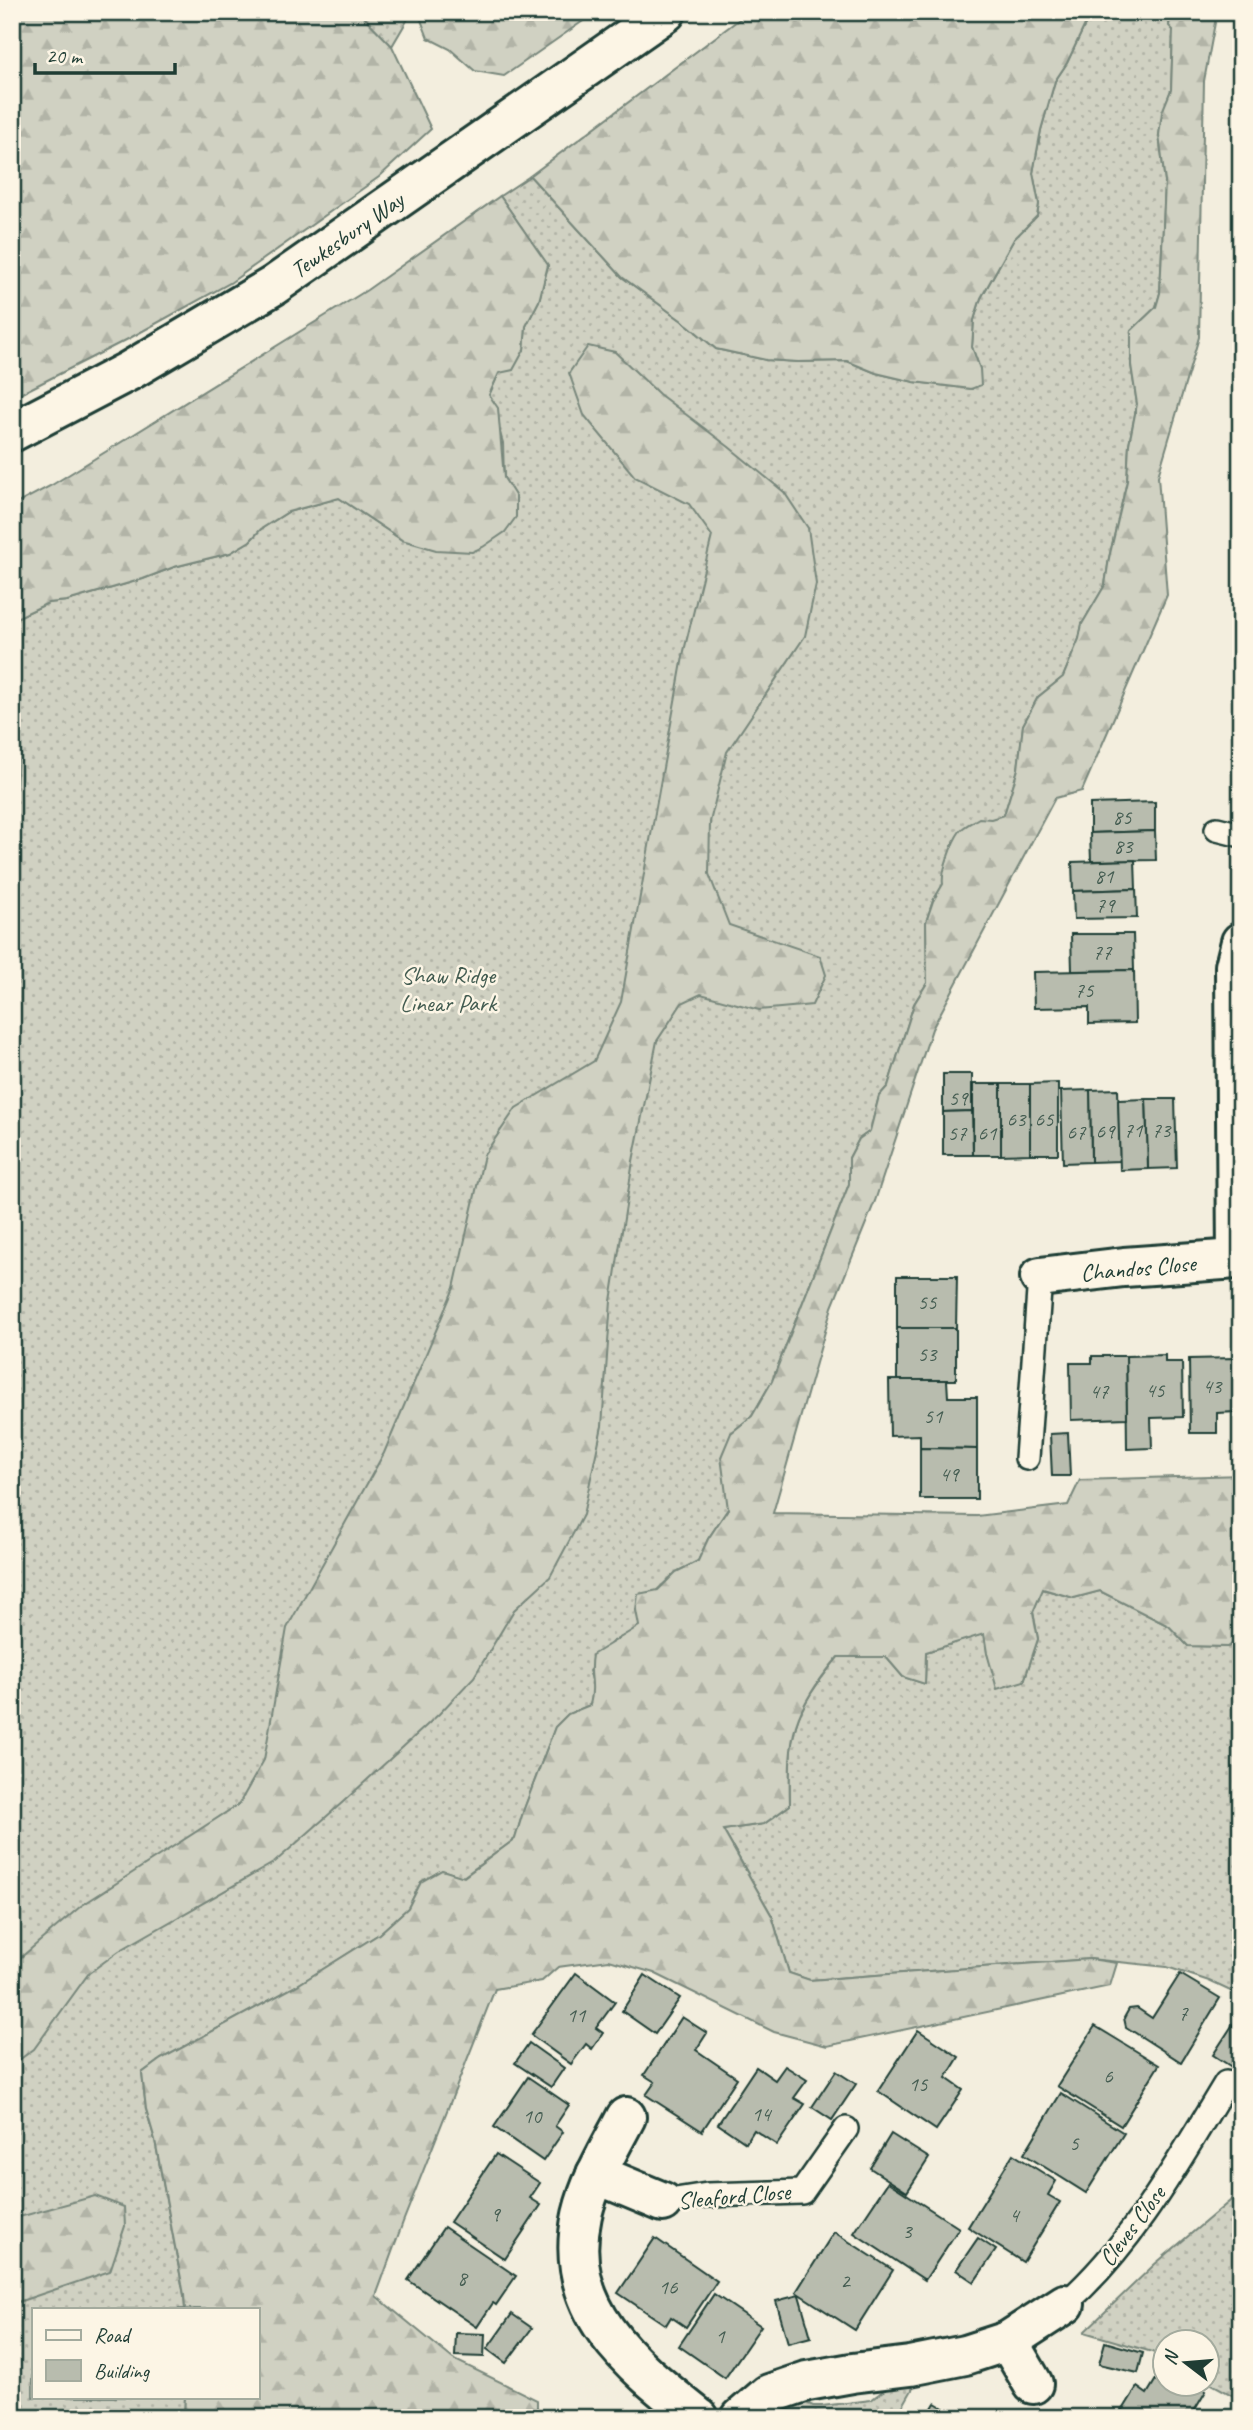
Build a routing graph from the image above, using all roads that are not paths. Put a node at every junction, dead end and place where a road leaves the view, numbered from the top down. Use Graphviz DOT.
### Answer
graph roads {
  1 [pos="666,12"];
  2 [pos="12,432"];
  3 [pos="1217,829"];
  4 [pos="1241,835"];
  5 [pos="1241,942"];
  6 [pos="1239,1259"];
  7 [pos="1040,1277"];
  8 [pos="1027,1458"];
  9 [pos="1226,2083"];
  10 [pos="626,2117"];
  11 [pos="846,2129"];
  12 [pos="596,2174"];
  13 [pos="663,2202"];
  14 [pos="1065,2304"];
  15 [pos="1008,2341"];
  16 [pos="1033,2384"];
  17 [pos="699,2418"];
  18 [pos="741,2418"];
  1 -- 2 [label="street, Tewkesbury Way"];
  3 -- 4 [label="lane"];
  5 -- 6 [label="street, Chandos Close"];
  6 -- 7 [label="street, Chandos Close"];
  7 -- 8 [label="lane"];
  9 -- 14 [label="lane, Cleves Close"];
  10 -- 12 [label="street"];
  11 -- 13 [label="lane, Sleaford Close"];
  12 -- 13 [label="street, Sleaford Close"];
  12 -- 17 [label="street"];
  14 -- 15 [label="street, Cleves Close"];
  15 -- 16 [label="street"];
  15 -- 18 [label="street, Cleves Close"];
}
